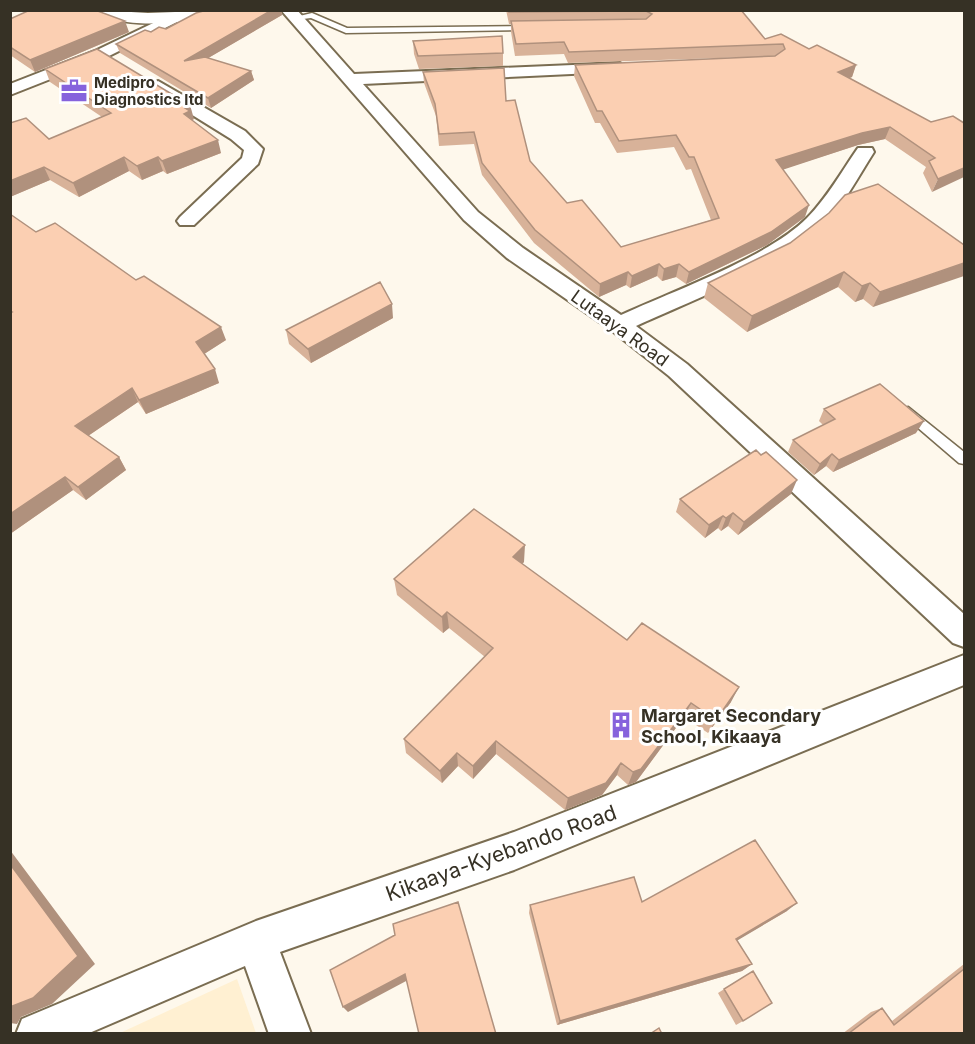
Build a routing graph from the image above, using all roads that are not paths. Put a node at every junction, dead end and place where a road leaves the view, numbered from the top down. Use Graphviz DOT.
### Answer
graph roads {
  1 [pos="105,10"];
  2 [pos="221,10"];
  3 [pos="291,14"];
  4 [pos="172,19"];
  5 [pos="537,28"];
  6 [pos="103,53"];
  7 [pos="122,64"];
  8 [pos="631,66"];
  9 [pos="142,76"];
  10 [pos="350,79"];
  11 [pos="10,90"];
  12 [pos="865,152"];
  13 [pos="187,221"];
  14 [pos="619,325"];
  15 [pos="908,412"];
  16 [pos="964,459"];
  17 [pos="964,633"];
  18 [pos="964,670"];
  19 [pos="256,941"];
  20 [pos="37,1034"];
  21 [pos="290,1034"];
  1 -- 4 [label="street"];
  2 -- 4 [label="street"];
  3 -- 5 [label="lane"];
  3 -- 10 [label="street, Lutaaya Road"];
  4 -- 6 [label="street"];
  6 -- 7 [label="street"];
  6 -- 11 [label="street"];
  8 -- 10 [label="street"];
  9 -- 13 [label="street"];
  10 -- 14 [label="street, Lutaaya Road"];
  12 -- 14 [label="street"];
  14 -- 17 [label="street, Lutaaya Road"];
  15 -- 16 [label="lane"];
  18 -- 19 [label="street, Kikaaya-Kyebando Road"];
  19 -- 20 [label="street, Kikaaya-Kyebando Road"];
  19 -- 21 [label="street"];
}
